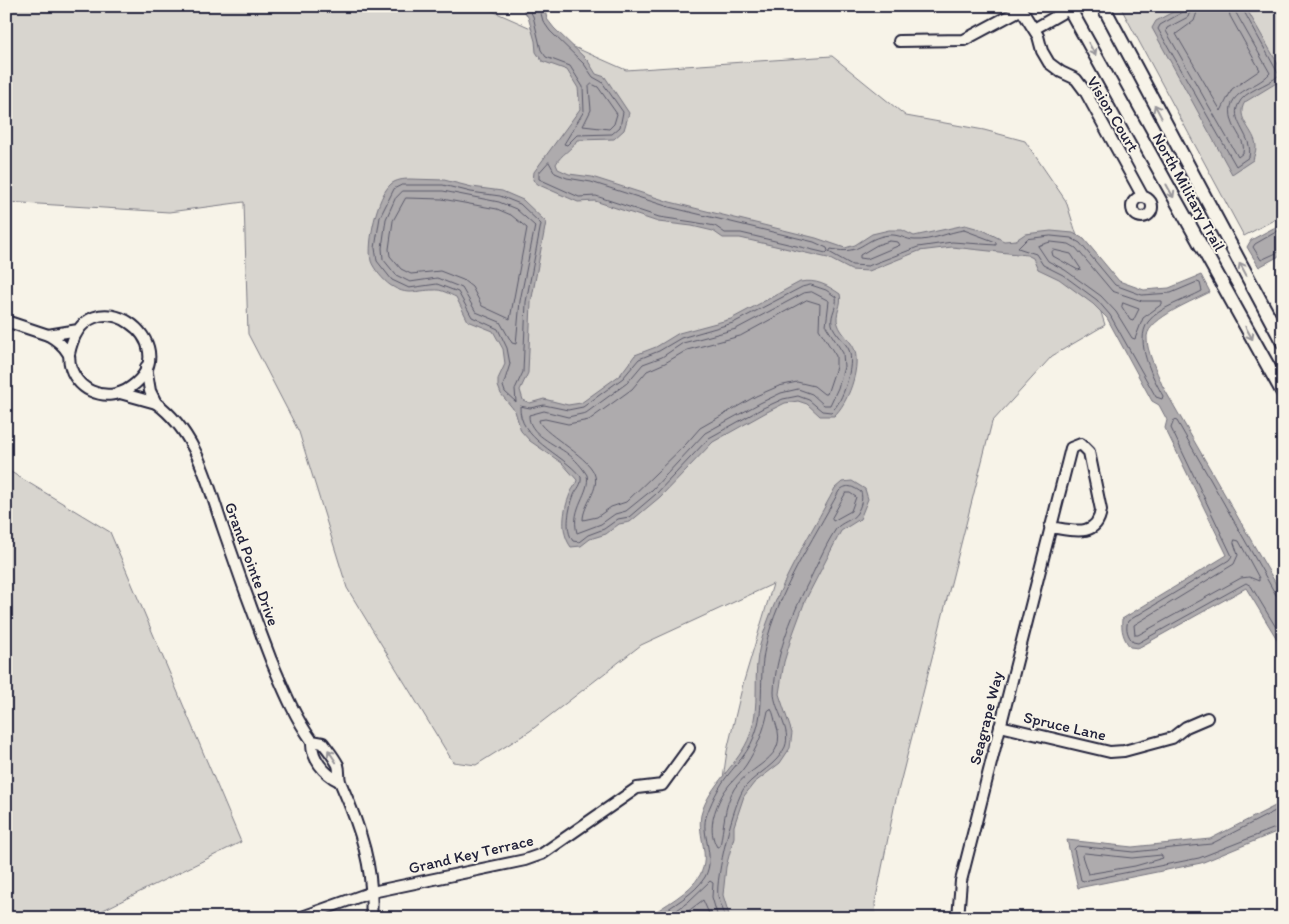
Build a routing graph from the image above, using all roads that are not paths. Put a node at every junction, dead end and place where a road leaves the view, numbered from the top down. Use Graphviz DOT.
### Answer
graph roads {
  1 [pos="1103,6"];
  2 [pos="1071,7"];
  3 [pos="1019,8"];
  4 [pos="1034,29"];
  5 [pos="900,41"];
  6 [pos="1143,197"];
  7 [pos="6,321"];
  8 [pos="78,330"];
  9 [pos="48,335"];
  10 [pos="1283,343"];
  11 [pos="69,354"];
  12 [pos="146,367"];
  13 [pos="120,393"];
  14 [pos="1283,393"];
  15 [pos="156,403"];
  16 [pos="1050,527"];
  17 [pos="1207,718"];
  18 [pos="1000,726"];
  19 [pos="689,748"];
  20 [pos="372,892"];
  21 [pos="299,918"];
  22 [pos="371,918"];
  23 [pos="958,918"];
  10 -- 1 [label="main road, North Military Trail, one-way"];
  2 -- 4 [label="street"];
  2 -- 14 [label="main road, North Military Trail, one-way"];
  3 -- 4 [label="street, Vision Court"];
  3 -- 5 [label="street"];
  4 -- 6 [label="street, Vision Court"];
  7 -- 9 [label="street"];
  8 -- 9 [label="street"];
  8 -- 11 [label="street"];
  8 -- 12 [label="street"];
  9 -- 11 [label="street"];
  11 -- 13 [label="street, Grand Pointe Drive"];
  12 -- 13 [label="street"];
  12 -- 15 [label="street"];
  13 -- 15 [label="street, Grand Pointe Drive"];
  15 -- 20 [label="street, Grand Pointe Drive"];
  16 -- 16 [label="street, Seagrape Way"];
  16 -- 18 [label="street, Seagrape Way"];
  17 -- 18 [label="street, Spruce Lane"];
  18 -- 23 [label="street, Seagrape Way"];
  19 -- 20 [label="street, Grand Key Terrace"];
  20 -- 21 [label="street, Grand Key Terrace"];
  20 -- 22 [label="street, Grand Pointe Drive"];
}
